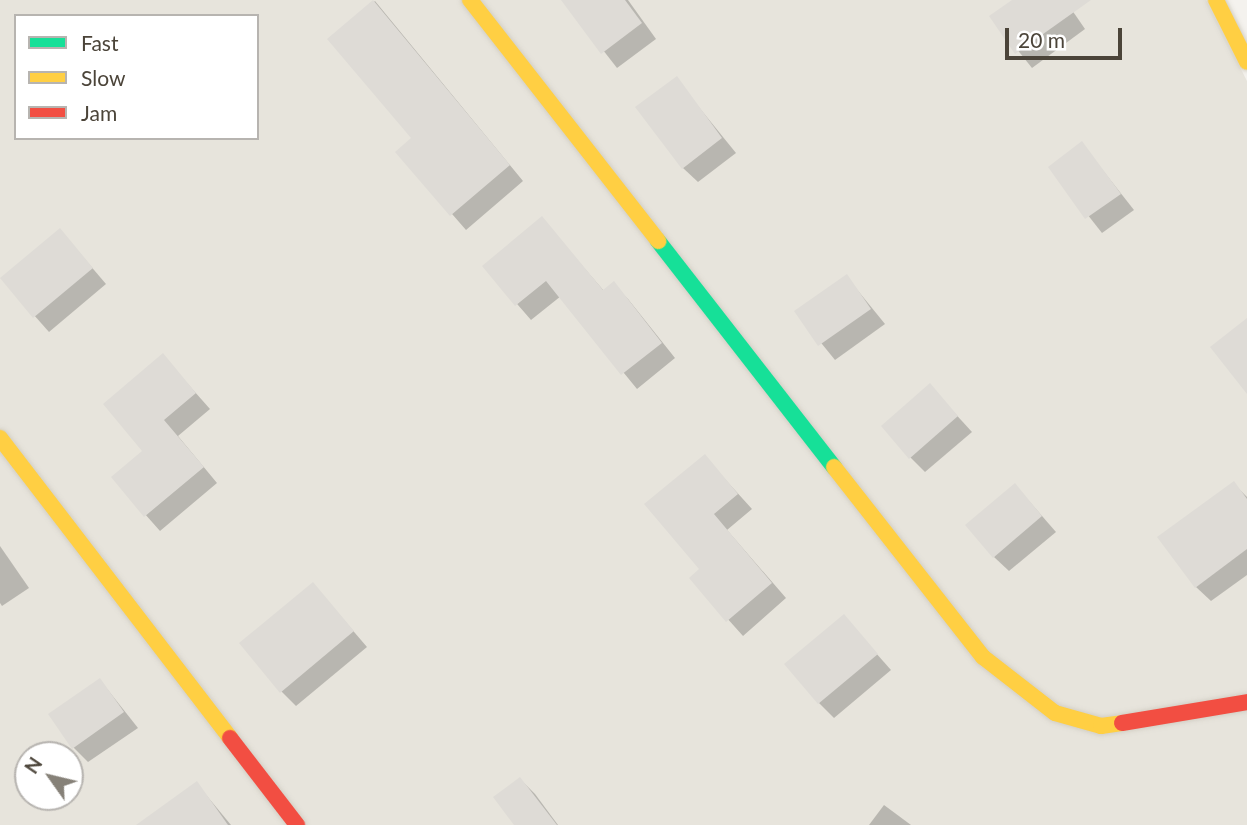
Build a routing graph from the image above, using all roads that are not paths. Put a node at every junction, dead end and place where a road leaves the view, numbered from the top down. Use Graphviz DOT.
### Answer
graph roads {
  1 [pos="470,0"];
  2 [pos="1216,0"];
  3 [pos="1247,62"];
  4 [pos="0,438"];
  5 [pos="1247,702"];
  6 [pos="297,825"];
  1 -- 5 [label="street"];
  2 -- 3 [label="street"];
  4 -- 6 [label="street"];
}
